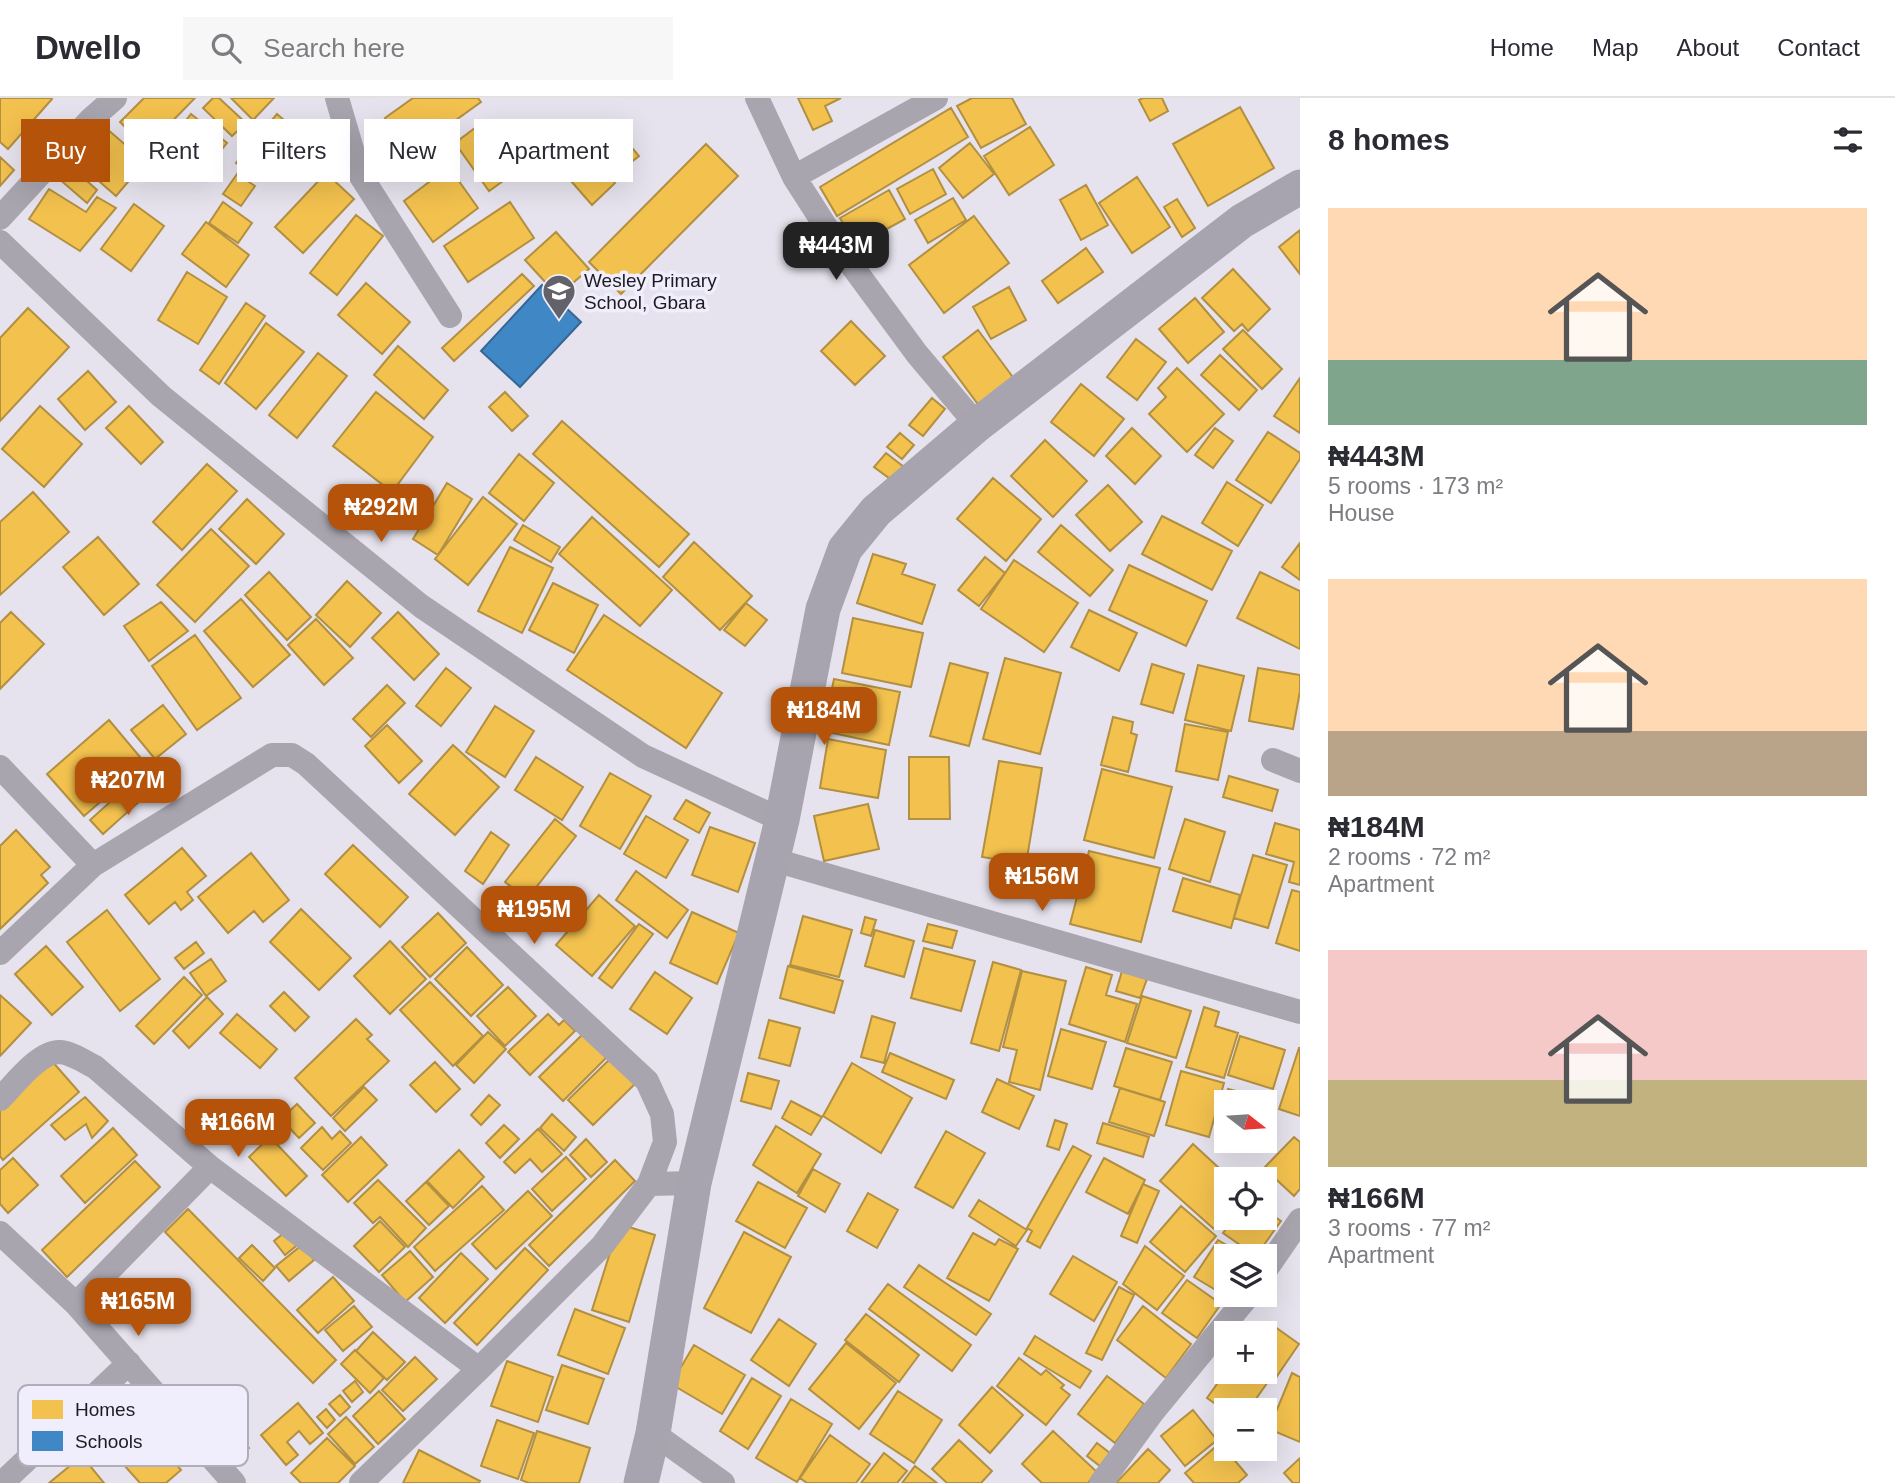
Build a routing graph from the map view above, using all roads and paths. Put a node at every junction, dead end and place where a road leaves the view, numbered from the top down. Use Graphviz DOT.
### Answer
graph roads {
  1 [pos="115,98"];
  2 [pos="337,98"];
  3 [pos="757,98"];
  4 [pos="936,98"];
  5 [pos="794,177"];
  6 [pos="1300,187"];
  7 [pos="0,218"];
  8 [pos="0,242"];
  9 [pos="450,316"];
  10 [pos="977,425"];
  11 [pos="1273,761"];
  12 [pos="0,767"];
  13 [pos="1300,771"];
  14 [pos="782,820"];
  15 [pos="771,859"];
  16 [pos="93,865"];
  17 [pos="0,953"];
  18 [pos="1300,1012"];
  19 [pos="0,1098"];
  20 [pos="211,1167"];
  21 [pos="694,1182"];
  22 [pos="649,1184"];
  23 [pos="1300,1220"];
  24 [pos="0,1233"];
  25 [pos="1277,1254"];
  26 [pos="76,1304"];
  27 [pos="1240,1307"];
  28 [pos="130,1363"];
  29 [pos="479,1369"];
  30 [pos="107,1385"];
  31 [pos="149,1385"];
  32 [pos="653,1433"];
  33 [pos="22,1466"];
  34 [pos="219,1466"];
  35 [pos="5,1482"];
  36 [pos="234,1483"];
  37 [pos="361,1483"];
  38 [pos="640,1483"];
  39 [pos="723,1483"];
  40 [pos="1101,1483"];
  1 -- 7 [label="street"];
  2 -- 9 [label="street"];
  3 -- 5 [label="street"];
  4 -- 5 [label="street"];
  5 -- 10 [label="street"];
  6 -- 10 [label="street"];
  8 -- 14 [label="street"];
  10 -- 14 [label="street"];
  11 -- 13 [label="street"];
  12 -- 16 [label="street"];
  14 -- 15 [label="street"];
  15 -- 18 [label="street"];
  15 -- 21 [label="street"];
  16 -- 17 [label="street"];
  16 -- 22 [label="street"];
  19 -- 20 [label="street"];
  20 -- 26 [label="street"];
  20 -- 29 [label="street"];
  21 -- 22 [label="street"];
  21 -- 32 [label="street"];
  22 -- 29 [label="street"];
  23 -- 25 [label="street"];
  24 -- 26 [label="street"];
  26 -- 28 [label="street"];
  27 -- 40 [label="street"];
  28 -- 30 [label="street"];
  28 -- 31 [label="street"];
  29 -- 37 [label="street"];
  32 -- 38 [label="street"];
  32 -- 39 [label="street"];
  33 -- 35 [label="street"];
  34 -- 36 [label="street"];
}
